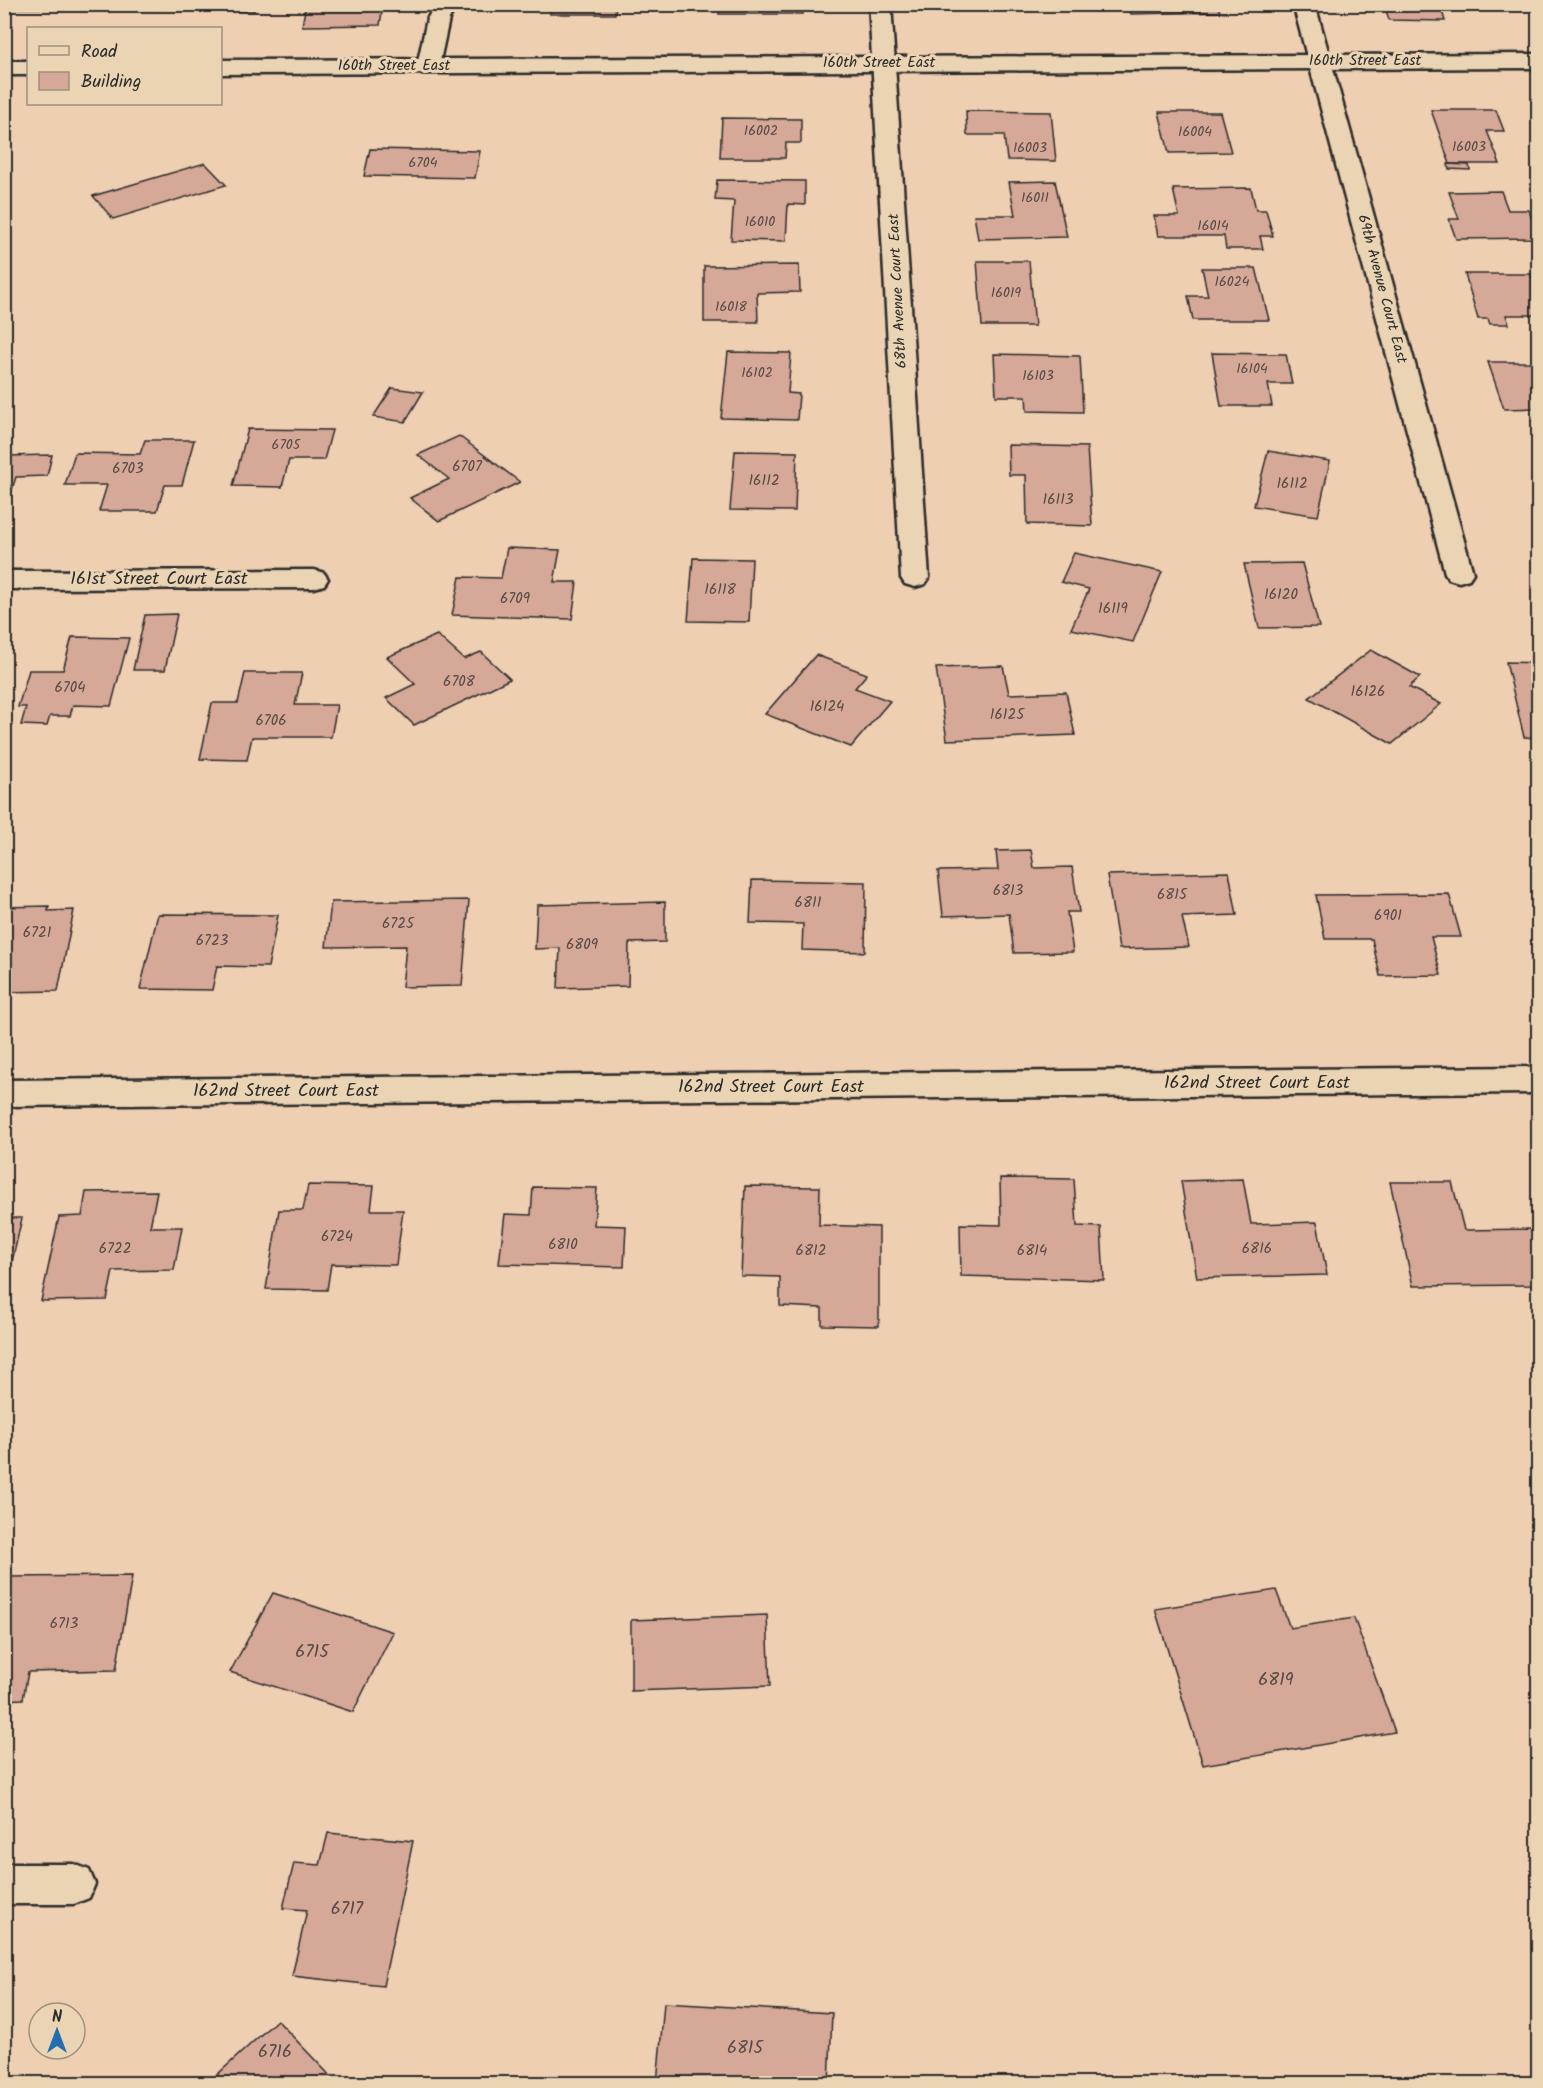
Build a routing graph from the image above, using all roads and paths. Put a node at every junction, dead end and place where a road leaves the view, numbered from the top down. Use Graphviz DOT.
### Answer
graph roads {
  1 [pos="447,4"];
  2 [pos="880,4"];
  3 [pos="1304,4"];
  4 [pos="1539,61"];
  5 [pos="1320,62"];
  6 [pos="885,63"];
  7 [pos="428,66"];
  8 [pos="222,67"];
  9 [pos="4,68"];
  10 [pos="27,68"];
  11 [pos="1459,573"];
  12 [pos="915,578"];
  13 [pos="314,579"];
  14 [pos="4,580"];
  15 [pos="1539,1080"];
  16 [pos="4,1093"];
  17 [pos="4,1884"];
  18 [pos="74,1884"];
  1 -- 7 [label="street"];
  2 -- 6 [label="street, 68th Avenue Court East"];
  3 -- 5 [label="street, 69th Avenue Court East"];
  4 -- 5 [label="street, 160th Street East"];
  5 -- 6 [label="street, 160th Street East"];
  5 -- 11 [label="street, 69th Avenue Court East"];
  6 -- 7 [label="street, 160th Street East"];
  6 -- 12 [label="street, 68th Avenue Court East"];
  7 -- 8 [label="street, 160th Street East"];
  9 -- 10 [label="street"];
  13 -- 14 [label="street, 161st Street Court East"];
  15 -- 16 [label="street, 162nd Street Court East"];
  17 -- 18 [label="street"];
}
